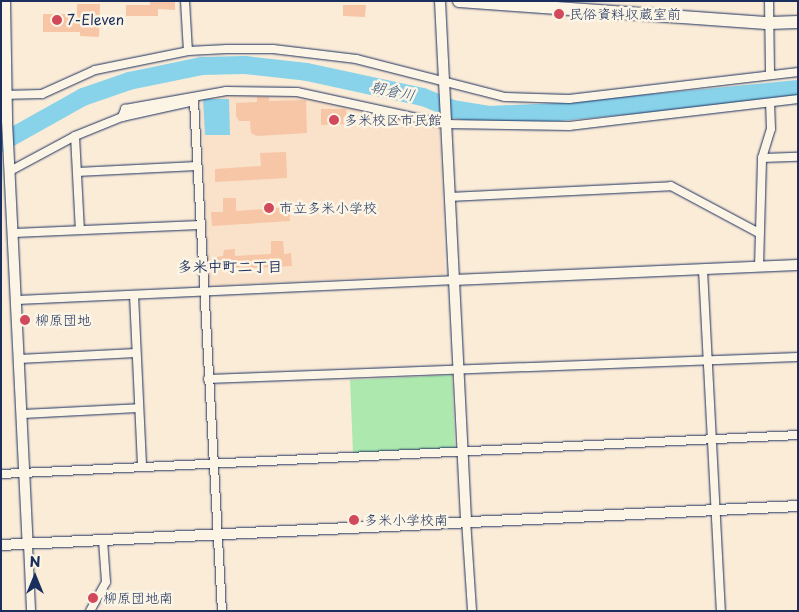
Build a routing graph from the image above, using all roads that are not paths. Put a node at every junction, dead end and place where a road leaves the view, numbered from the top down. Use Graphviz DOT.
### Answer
graph roads {
  1 [pos="5,1"];
  2 [pos="185,1"];
  3 [pos="440,1"];
  4 [pos="459,1"];
  5 [pos="769,1"];
  6 [pos="492,3"];
  7 [pos="798,22"];
  8 [pos="769,23"];
  9 [pos="3,45"];
  10 [pos="188,51"];
  11 [pos="798,72"];
  12 [pos="770,73"];
  13 [pos="443,84"];
  14 [pos="4,95"];
  15 [pos="798,99"];
  16 [pos="770,104"];
  17 [pos="122,117"];
  18 [pos="445,123"];
  19 [pos="75,136"];
  20 [pos="798,156"];
  21 [pos="762,158"];
  22 [pos="10,166"];
  23 [pos="198,166"];
  24 [pos="77,172"];
  25 [pos="449,197"];
  26 [pos="200,225"];
  27 [pos="80,230"];
  28 [pos="759,233"];
  29 [pos="14,234"];
  30 [pos="798,265"];
  31 [pos="759,267"];
  32 [pos="703,270"];
  33 [pos="453,280"];
  34 [pos="204,292"];
  35 [pos="134,295"];
  36 [pos="16,300"];
  37 [pos="136,353"];
  38 [pos="798,356"];
  39 [pos="19,359"];
  40 [pos="707,359"];
  41 [pos="458,368"];
  42 [pos="208,379"];
  43 [pos="139,408"];
  44 [pos="22,414"];
  45 [pos="798,436"];
  46 [pos="712,440"];
  47 [pos="462,453"];
  48 [pos="213,464"];
  49 [pos="142,467"];
  50 [pos="25,473"];
  51 [pos="1,474"];
  52 [pos="798,506"];
  53 [pos="715,510"];
  54 [pos="466,520"];
  55 [pos="217,534"];
  56 [pos="103,540"];
  57 [pos="28,544"];
  58 [pos="1,545"];
  59 [pos="31,611"];
  60 [pos="90,611"];
  61 [pos="222,611"];
  62 [pos="472,611"];
  63 [pos="721,611"];
  1 -- 9 [label="street"];
  2 -- 10 [label="street"];
  3 -- 13 [label="street"];
  4 -- 6 [label="main road"];
  5 -- 8 [label="street"];
  6 -- 8 [label="main road"];
  7 -- 8 [label="main road"];
  8 -- 12 [label="street"];
  9 -- 14 [label="street"];
  10 -- 13 [label="street"];
  10 -- 14 [label="street"];
  11 -- 12 [label="street"];
  12 -- 13 [label="street"];
  13 -- 18 [label="street"];
  14 -- 22 [label="street"];
  15 -- 16 [label="street"];
  16 -- 18 [label="street"];
  16 -- 21 [label="street"];
  17 -- 18 [label="street"];
  17 -- 19 [label="street"];
  17 -- 23 [label="street"];
  18 -- 25 [label="street"];
  19 -- 22 [label="street"];
  19 -- 24 [label="street"];
  20 -- 21 [label="street"];
  21 -- 28 [label="street"];
  22 -- 29 [label="street"];
  23 -- 24 [label="street"];
  23 -- 26 [label="street"];
  24 -- 27 [label="street"];
  25 -- 28 [label="street"];
  25 -- 33 [label="street"];
  26 -- 27 [label="street"];
  26 -- 34 [label="street"];
  27 -- 29 [label="street"];
  28 -- 31 [label="street"];
  29 -- 36 [label="street"];
  30 -- 31 [label="street"];
  31 -- 32 [label="street"];
  32 -- 33 [label="street"];
  32 -- 40 [label="street"];
  33 -- 34 [label="street"];
  33 -- 41 [label="street"];
  34 -- 35 [label="street"];
  34 -- 42 [label="street"];
  35 -- 36 [label="street"];
  35 -- 37 [label="street"];
  36 -- 39 [label="street"];
  37 -- 39 [label="street"];
  37 -- 43 [label="street"];
  38 -- 40 [label="street"];
  39 -- 44 [label="street"];
  40 -- 41 [label="street"];
  40 -- 46 [label="street"];
  41 -- 42 [label="street"];
  41 -- 47 [label="street"];
  42 -- 48 [label="street"];
  43 -- 44 [label="street"];
  43 -- 49 [label="street"];
  44 -- 50 [label="street"];
  45 -- 46 [label="street"];
  46 -- 47 [label="street"];
  46 -- 53 [label="street"];
  47 -- 48 [label="street"];
  47 -- 54 [label="street"];
  48 -- 49 [label="street"];
  48 -- 55 [label="street"];
  49 -- 50 [label="street"];
  50 -- 51 [label="street"];
  50 -- 57 [label="street"];
  52 -- 53 [label="street"];
  53 -- 54 [label="street"];
  53 -- 63 [label="street"];
  54 -- 55 [label="street"];
  54 -- 62 [label="street"];
  55 -- 56 [label="street"];
  55 -- 61 [label="street"];
  56 -- 57 [label="street"];
  56 -- 60 [label="street"];
  57 -- 58 [label="street"];
  57 -- 59 [label="street"];
}
